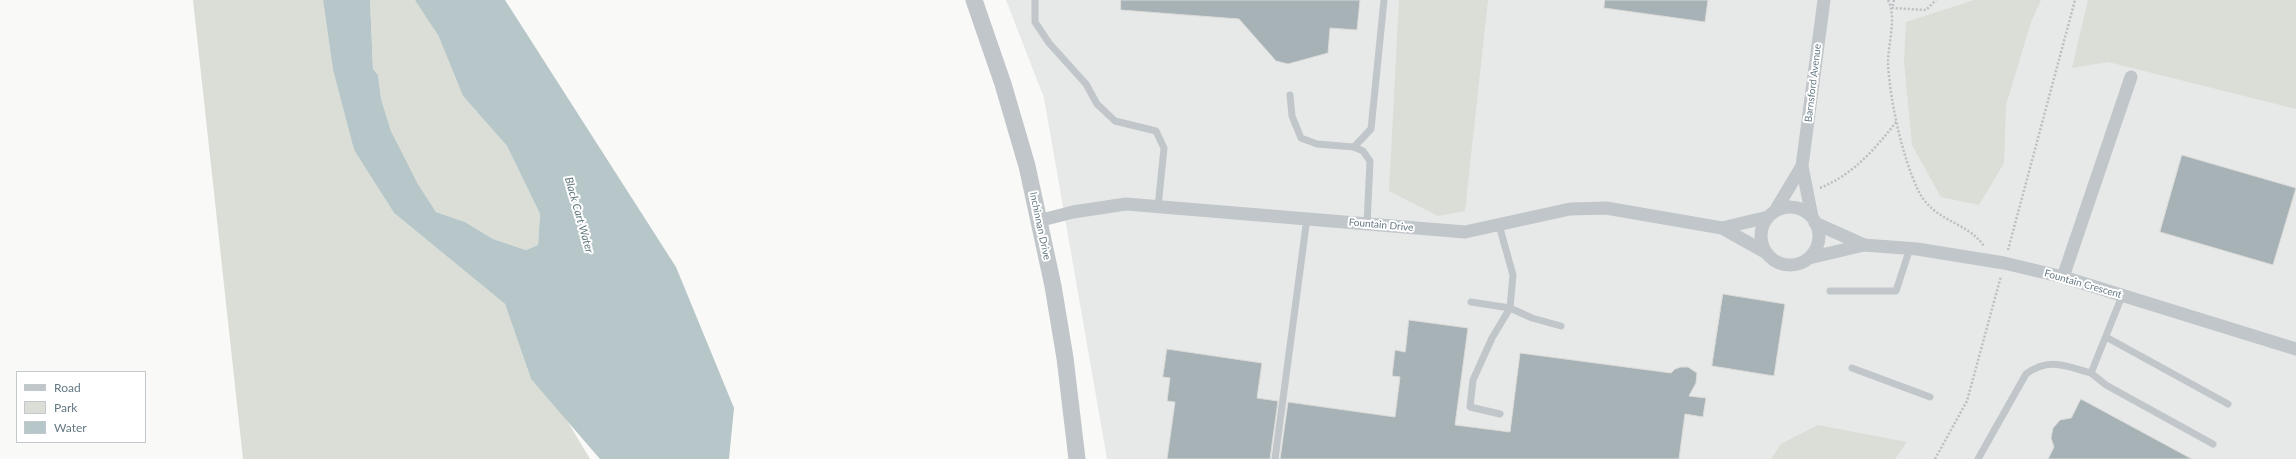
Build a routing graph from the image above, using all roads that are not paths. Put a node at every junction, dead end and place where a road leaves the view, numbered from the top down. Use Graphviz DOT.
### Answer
graph roads {
  1 [pos="974,0"];
  2 [pos="1035,0"];
  3 [pos="1384,0"];
  4 [pos="1824,0"];
  5 [pos="2131,77"];
  6 [pos="1290,95"];
  7 [pos="1354,148"];
  8 [pos="1802,166"];
  9 [pos="1158,207"];
  10 [pos="1772,214"];
  11 [pos="1307,218"];
  12 [pos="1814,220"];
  13 [pos="1038,221"];
  14 [pos="1367,224"];
  15 [pos="1499,225"];
  16 [pos="1722,228"];
  17 [pos="1864,245"];
  18 [pos="1910,248"];
  19 [pos="1765,252"];
  20 [pos="1809,258"];
  21 [pos="2063,277"];
  22 [pos="1830,291"];
  23 [pos="2122,296"];
  24 [pos="1471,302"];
  25 [pos="1510,308"];
  26 [pos="1561,326"];
  27 [pos="2106,337"];
  28 [pos="2296,349"];
  29 [pos="1852,368"];
  30 [pos="2091,372"];
  31 [pos="1930,398"];
  32 [pos="2228,404"];
  33 [pos="1500,414"];
  34 [pos="2213,444"];
  35 [pos="1077,459"];
  36 [pos="1275,459"];
  37 [pos="1978,459"];
  1 -- 13 [label="street, Inchinnan Drive"];
  2 -- 9 [label="lane"];
  3 -- 7 [label="lane"];
  4 -- 8 [label="street, Barnsford Avenue"];
  5 -- 21 [label="street"];
  6 -- 7 [label="lane"];
  7 -- 14 [label="lane"];
  8 -- 10 [label="street, Barnsford Avenue"];
  8 -- 12 [label="street, Barnsford Avenue"];
  9 -- 11 [label="street, Fountain Drive"];
  9 -- 13 [label="street, Fountain Drive"];
  10 -- 12 [label="street"];
  10 -- 16 [label="street, Fountain Drive"];
  10 -- 19 [label="street"];
  11 -- 14 [label="street, Fountain Drive"];
  11 -- 36 [label="lane"];
  12 -- 17 [label="street, Fountain Crescent"];
  12 -- 20 [label="street"];
  13 -- 35 [label="street, Inchinnan Drive"];
  14 -- 15 [label="street, Fountain Drive"];
  15 -- 16 [label="street, Fountain Drive"];
  15 -- 25 [label="lane"];
  16 -- 19 [label="street, Fountain Drive"];
  17 -- 18 [label="street, Fountain Crescent"];
  17 -- 20 [label="street, Fountain Crescent"];
  18 -- 21 [label="street, Fountain Crescent"];
  18 -- 22 [label="lane"];
  19 -- 20 [label="street"];
  21 -- 23 [label="street, Fountain Crescent"];
  23 -- 27 [label="lane"];
  23 -- 28 [label="street, Fountain Crescent"];
  24 -- 25 [label="lane"];
  25 -- 26 [label="lane"];
  25 -- 33 [label="lane"];
  27 -- 30 [label="lane"];
  27 -- 32 [label="lane"];
  29 -- 31 [label="lane"];
  30 -- 34 [label="lane"];
  30 -- 37 [label="lane"];
}
